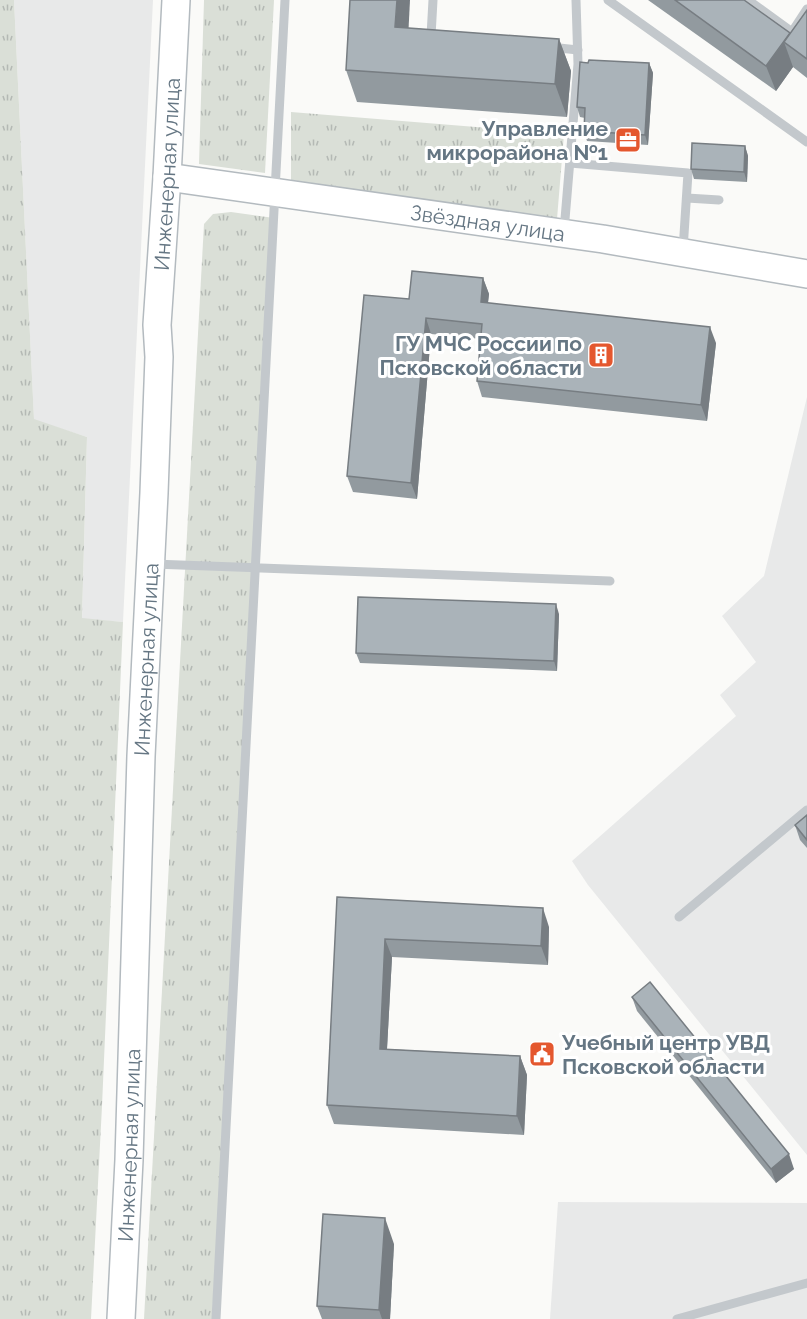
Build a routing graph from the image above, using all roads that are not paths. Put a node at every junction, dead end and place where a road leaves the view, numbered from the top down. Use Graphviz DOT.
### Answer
graph roads {
  1 [pos="176,0"];
  2 [pos="285,0"];
  3 [pos="433,0"];
  4 [pos="576,0"];
  5 [pos="608,0"];
  6 [pos="748,0"];
  7 [pos="807,9"];
  8 [pos="442,37"];
  9 [pos="544,47"];
  10 [pos="578,50"];
  11 [pos="807,142"];
  12 [pos="570,163"];
  13 [pos="167,177"];
  14 [pos="274,192"];
  15 [pos="687,198"];
  16 [pos="719,200"];
  17 [pos="564,234"];
  18 [pos="683,252"];
  19 [pos="807,274"];
  20 [pos="151,564"];
  21 [pos="255,569"];
  22 [pos="610,581"];
  23 [pos="807,810"];
  24 [pos="679,917"];
  25 [pos="807,1283"];
  26 [pos="122,1319"];
  27 [pos="216,1319"];
  28 [pos="677,1319"];
  1 -- 13 [label="main road, Инженерная улица"];
  2 -- 14 [label="lane"];
  3 -- 8 [label="lane"];
  4 -- 10 [label="lane"];
  5 -- 11 [label="lane"];
  6 -- 7 [label="lane"];
  9 -- 10 [label="lane"];
  10 -- 12 [label="lane"];
  12 -- 15 [label="lane"];
  12 -- 17 [label="lane"];
  13 -- 14 [label="main road, Звёздная улица"];
  13 -- 20 [label="main road, Инженерная улица"];
  14 -- 17 [label="main road, Звёздная улица"];
  14 -- 21 [label="lane"];
  15 -- 16 [label="lane"];
  15 -- 18 [label="lane"];
  17 -- 18 [label="main road, Звёздная улица"];
  18 -- 19 [label="main road, Звёздная улица"];
  20 -- 21 [label="lane"];
  20 -- 26 [label="main road, Инженерная улица"];
  21 -- 22 [label="lane"];
  21 -- 27 [label="lane"];
  23 -- 24 [label="lane"];
  25 -- 28 [label="lane"];
}
